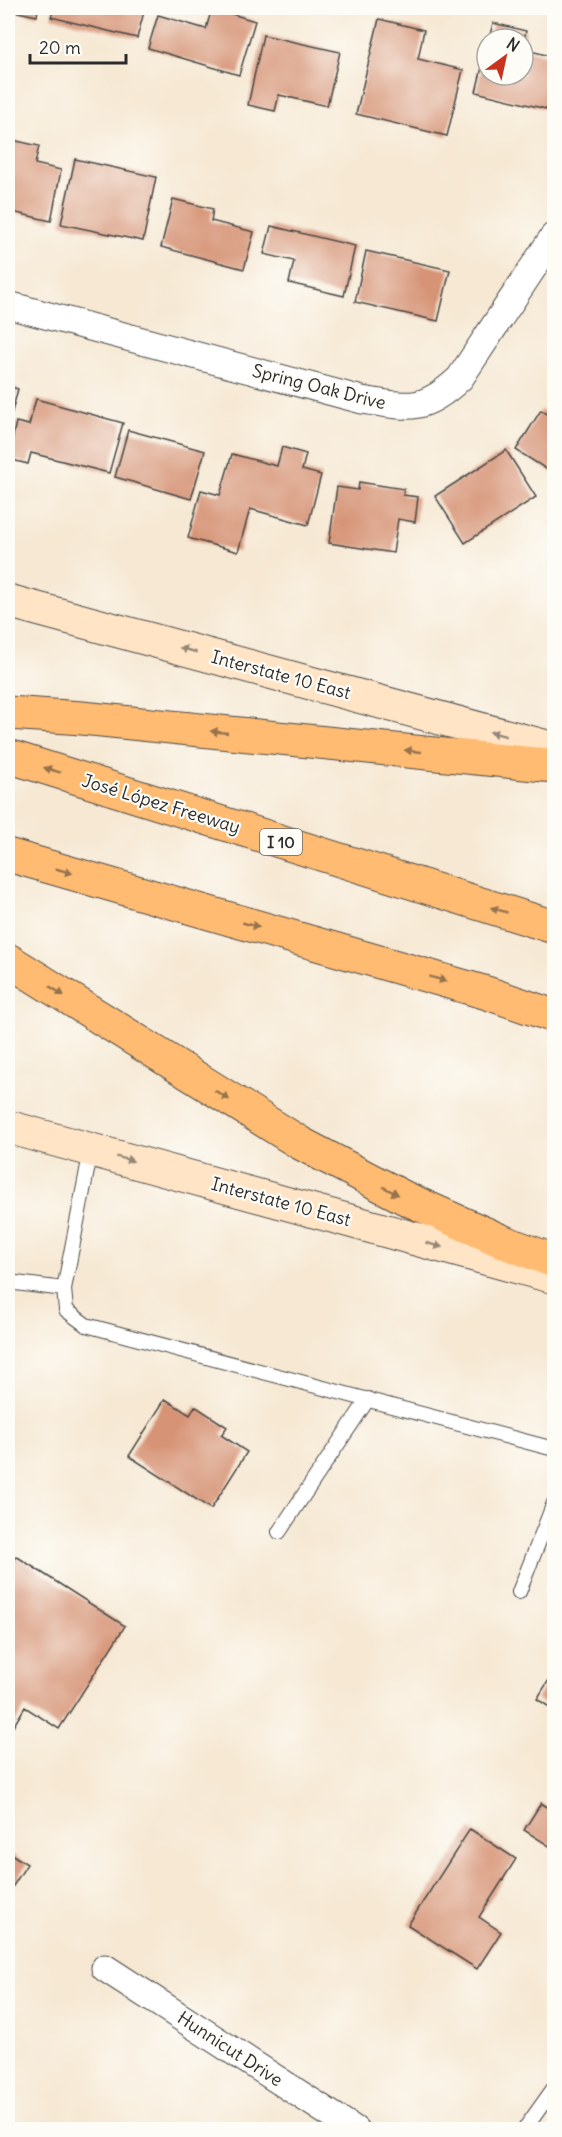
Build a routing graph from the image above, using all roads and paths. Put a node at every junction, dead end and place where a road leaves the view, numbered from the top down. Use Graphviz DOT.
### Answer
graph roads {
  1 [pos="555,236"];
  2 [pos="8,305"];
  3 [pos="8,601"];
  4 [pos="8,713"];
  5 [pos="555,749"];
  6 [pos="8,756"];
  7 [pos="555,766"];
  8 [pos="8,855"];
  9 [pos="555,927"];
  10 [pos="8,960"];
  11 [pos="555,1016"];
  12 [pos="8,1127"];
  13 [pos="91,1150"];
  14 [pos="555,1261"];
  15 [pos="555,1278"];
  16 [pos="8,1282"];
  17 [pos="64,1289"];
  18 [pos="368,1400"];
  19 [pos="555,1449"];
  20 [pos="555,1503"];
  21 [pos="279,1532"];
  22 [pos="519,1592"];
  23 [pos="105,1968"];
  24 [pos="555,2088"];
  25 [pos="355,2130"];
  26 [pos="524,2130"];
  1 -- 2 [label="street, Spring Oak Drive"];
  5 -- 3 [label="main road, Interstate 10 East, one-way"];
  7 -- 4 [label="highway, one-way"];
  9 -- 6 [label="highway, José López Freeway / I 10, one-way"];
  8 -- 11 [label="highway, one-way"];
  10 -- 14 [label="highway, one-way"];
  12 -- 13 [label="main road, Interstate 10 East"];
  13 -- 15 [label="main road, Interstate 10 East, one-way"];
  13 -- 17 [label="lane"];
  16 -- 17 [label="lane"];
  17 -- 18 [label="lane"];
  18 -- 19 [label="lane"];
  18 -- 21 [label="lane"];
  20 -- 22 [label="lane"];
  23 -- 25 [label="street, Hunnicut Drive"];
  24 -- 26 [label="lane"];
}
